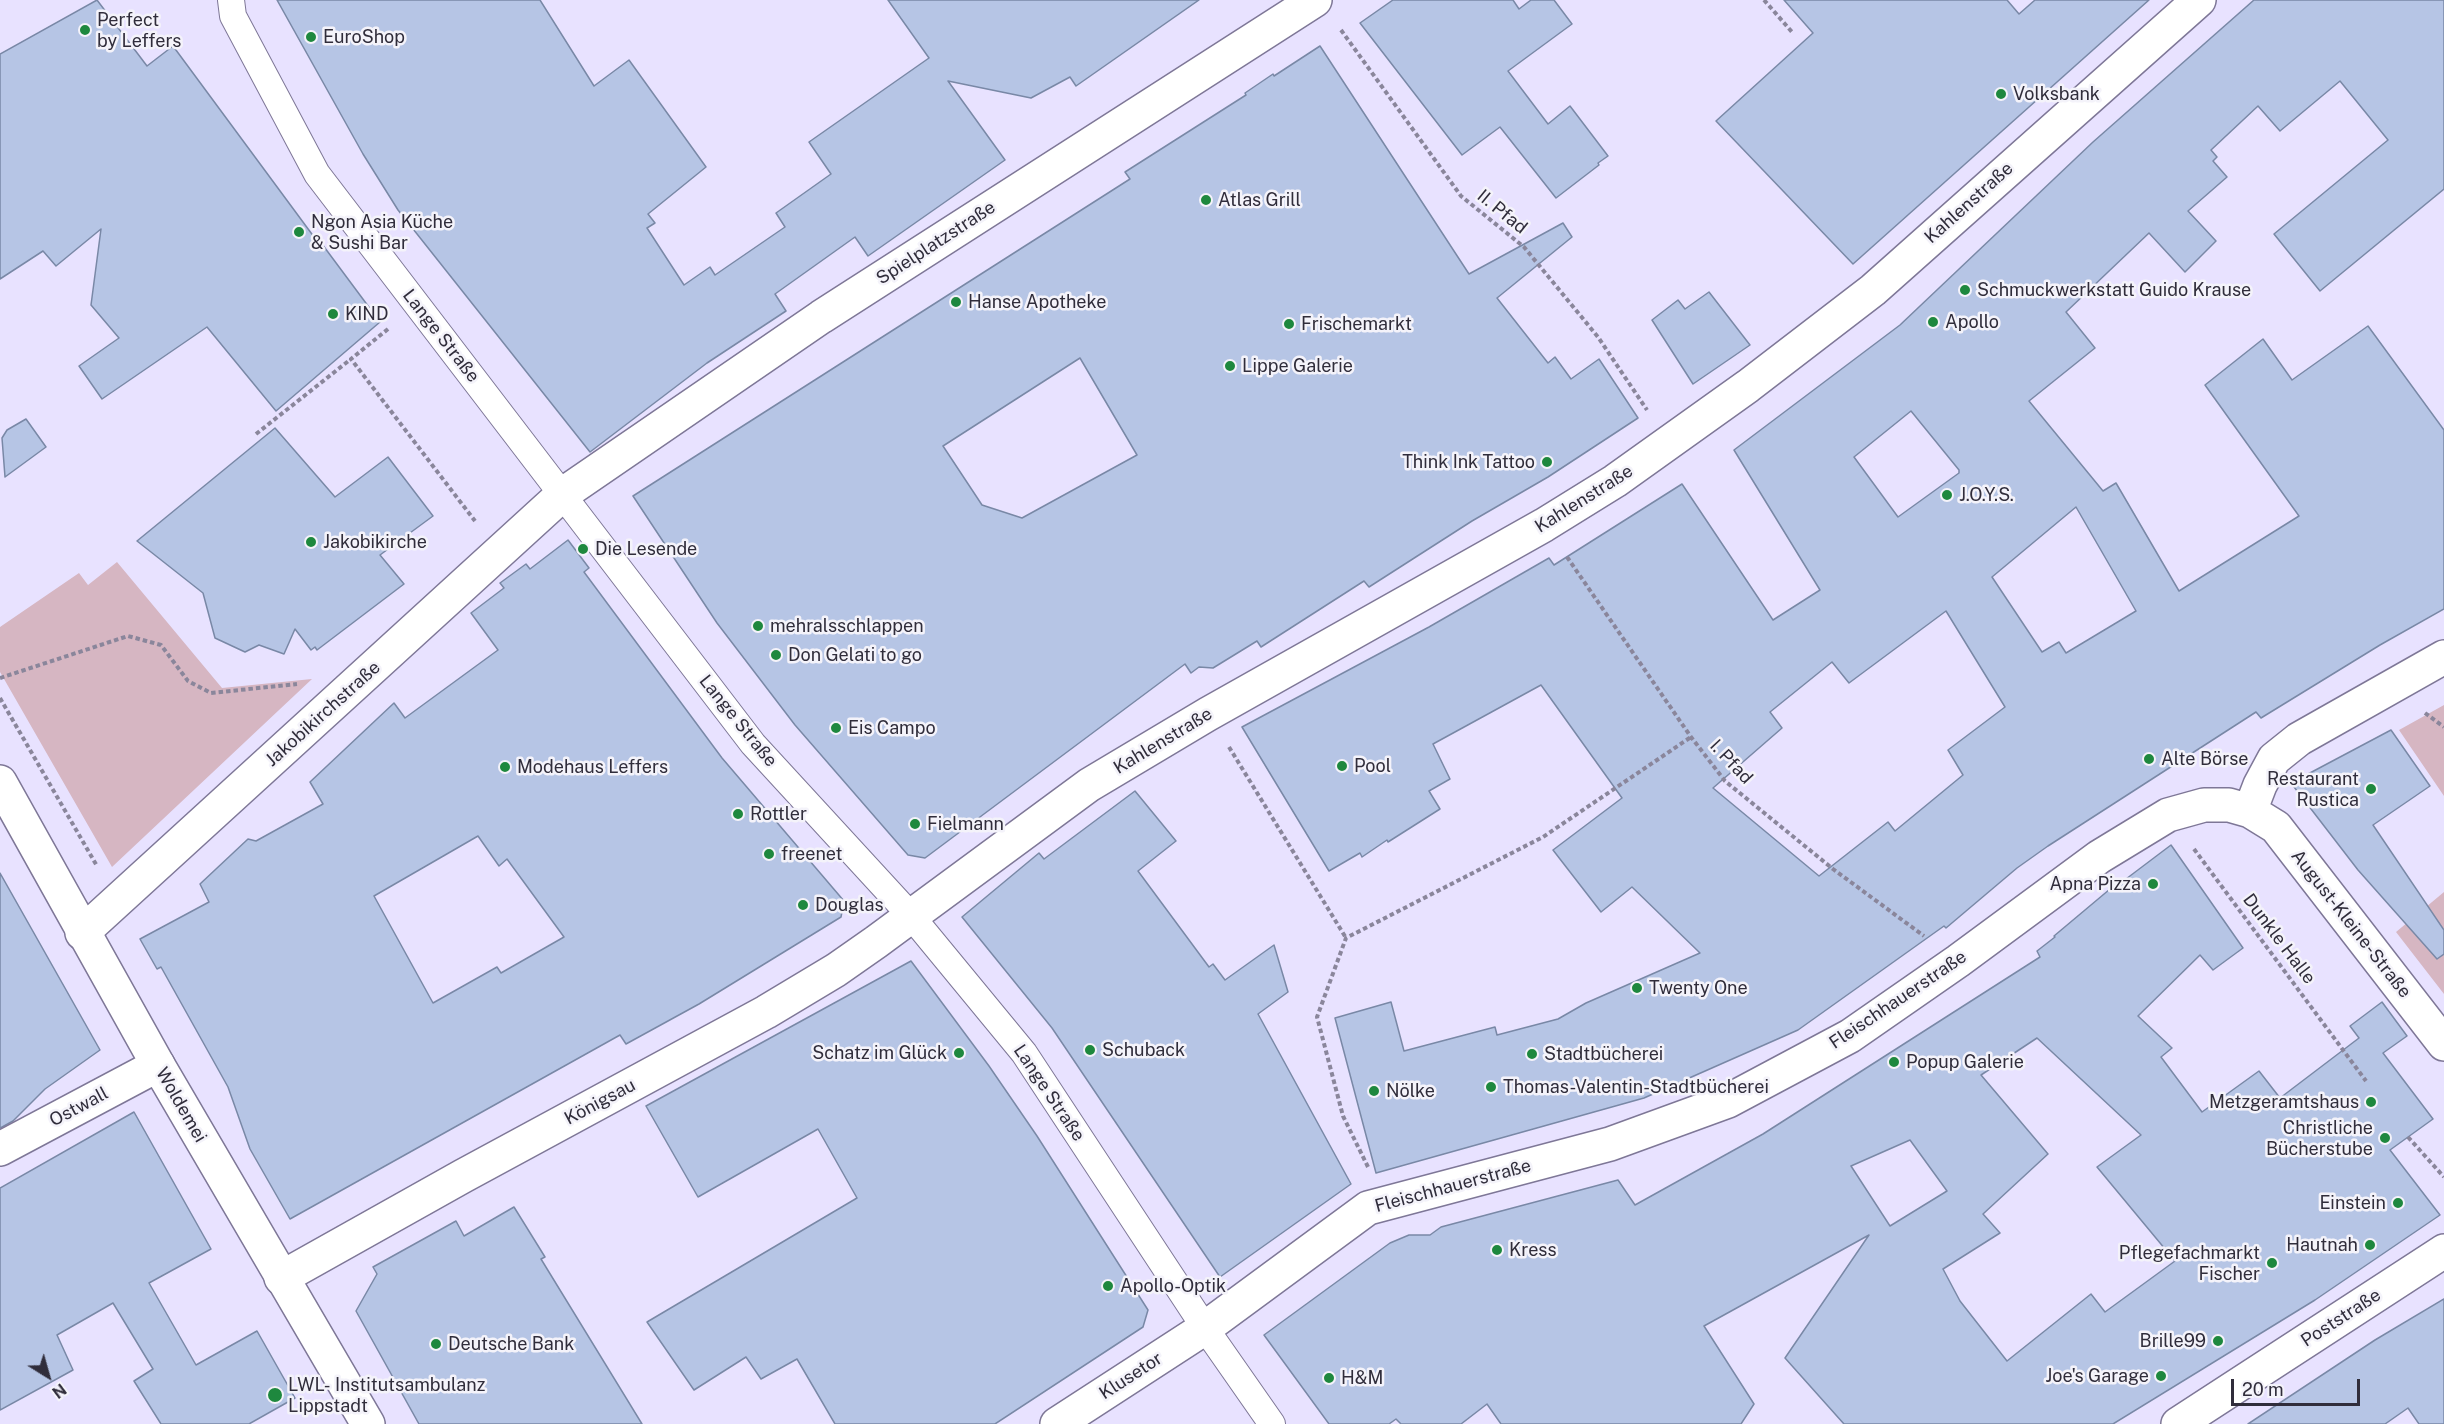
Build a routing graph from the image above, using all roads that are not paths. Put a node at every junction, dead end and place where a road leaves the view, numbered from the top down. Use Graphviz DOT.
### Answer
graph roads {
  1 [pos="231,0"];
  2 [pos="1315,0"];
  3 [pos="2199,0"];
  4 [pos="563,495"];
  5 [pos="2444,657"];
  6 [pos="0,782"];
  7 [pos="2250,811"];
  8 [pos="912,917"];
  9 [pos="82,933"];
  10 [pos="2444,1044"];
  11 [pos="158,1065"];
  12 [pos="0,1149"];
  13 [pos="2444,1251"];
  14 [pos="281,1278"];
  15 [pos="1205,1328"];
  16 [pos="368,1424"];
  17 [pos="1057,1424"];
  18 [pos="1272,1424"];
  19 [pos="2178,1424"];
  1 -- 4 [label="street, Lange Straße"];
  2 -- 4 [label="street, Spielplatzstraße"];
  3 -- 8 [label="street, Kahlenstraße"];
  4 -- 8 [label="street, Lange Straße"];
  4 -- 9 [label="street, Jakobikirchstraße"];
  5 -- 7 [label="street"];
  6 -- 9 [label="street, Woldemei"];
  7 -- 10 [label="street, August-Kleine-Straße"];
  7 -- 15 [label="street, Fleischhauerstraße"];
  8 -- 14 [label="street, Königsau"];
  8 -- 15 [label="street, Lange Straße"];
  9 -- 11 [label="street, Woldemei"];
  11 -- 12 [label="street, Ostwall"];
  11 -- 14 [label="street, Woldemei"];
  13 -- 19 [label="street, Poststraße"];
  14 -- 16 [label="street, Woldemei"];
  15 -- 17 [label="street, Klusetor"];
  15 -- 18 [label="street, Lange Straße"];
}
